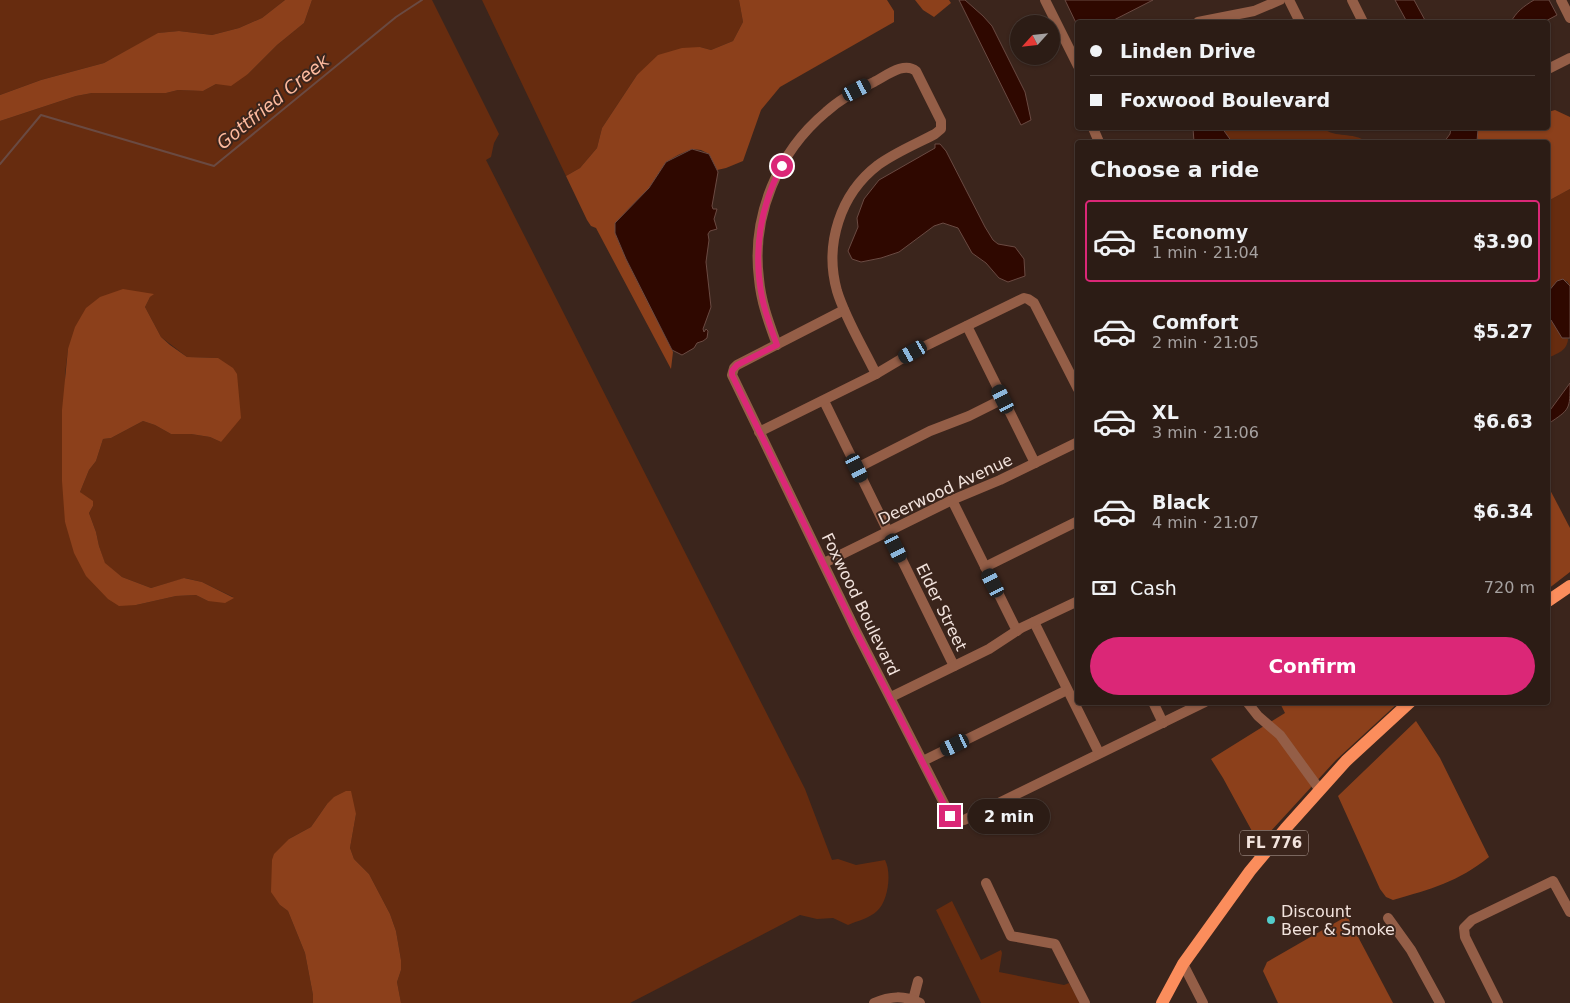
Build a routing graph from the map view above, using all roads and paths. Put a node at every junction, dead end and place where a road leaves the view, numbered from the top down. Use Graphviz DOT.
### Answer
graph roads {
  1 [pos="1045,0"];
  2 [pos="1280,0"];
  3 [pos="1289,0"];
  4 [pos="1352,0"];
  5 [pos="1561,0"];
  6 [pos="1570,18"];
  7 [pos="1208,20"];
  8 [pos="1299,20"];
  9 [pos="1362,20"];
  10 [pos="1570,58"];
  11 [pos="1075,60"];
  12 [pos="1550,68"];
  13 [pos="844,310"];
  14 [pos="967,326"];
  15 [pos="777,345"];
  16 [pos="876,374"];
  17 [pos="1075,384"];
  18 [pos="1003,399"];
  19 [pos="824,401"];
  20 [pos="759,432"];
  21 [pos="1075,443"];
  22 [pos="1034,463"];
  23 [pos="857,468"];
  24 [pos="952,500"];
  25 [pos="1075,522"];
  26 [pos="888,532"];
  27 [pos="824,563"];
  28 [pos="985,567"];
  29 [pos="1570,586"];
  30 [pos="1550,600"];
  31 [pos="1075,602"];
  32 [pos="1034,622"];
  33 [pos="1017,631"];
  34 [pos="954,666"];
  35 [pos="1068,690"];
  36 [pos="891,697"];
  37 [pos="1075,704"];
  38 [pos="1075,705"];
  39 [pos="1154,705"];
  40 [pos="1200,705"];
  41 [pos="1249,705"];
  42 [pos="1407,705"];
  43 [pos="1163,723"];
  44 [pos="1099,753"];
  45 [pos="923,761"];
  46 [pos="1320,790"];
  47 [pos="986,883"];
  48 [pos="1570,912"];
  49 [pos="1388,918"];
  50 [pos="1183,964"];
  51 [pos="918,981"];
  52 [pos="916,1001"];
  53 [pos="874,1003"];
  54 [pos="1085,1003"];
  55 [pos="1162,1003"];
  56 [pos="1203,1003"];
  57 [pos="1440,1003"];
  58 [pos="1498,1003"];
  1 -- 11 [label="street"];
  2 -- 7 [label="street"];
  3 -- 8 [label="street"];
  4 -- 9 [label="street"];
  5 -- 6 [label="street"];
  10 -- 12 [label="street"];
  13 -- 15 [label="street"];
  13 -- 15 [label="street"];
  13 -- 16 [label="street"];
  14 -- 16 [label="street"];
  14 -- 17 [label="street"];
  14 -- 18 [label="street"];
  15 -- 20 [label="street, Foxwood Boulevard"];
  16 -- 19 [label="street"];
  18 -- 22 [label="street"];
  18 -- 23 [label="street"];
  19 -- 20 [label="street"];
  19 -- 23 [label="street, Elder Street"];
  20 -- 27 [label="street, Foxwood Boulevard"];
  21 -- 22 [label="street, Deerwood Avenue"];
  22 -- 24 [label="street, Deerwood Avenue"];
  23 -- 26 [label="street, Elder Street"];
  24 -- 26 [label="street, Deerwood Avenue"];
  24 -- 28 [label="street"];
  25 -- 28 [label="street"];
  26 -- 27 [label="street, Deerwood Avenue"];
  26 -- 34 [label="street, Elder Street"];
  27 -- 36 [label="street, Foxwood Boulevard"];
  28 -- 33 [label="street"];
  29 -- 30 [label="main road"];
  31 -- 32 [label="street"];
  32 -- 33 [label="street"];
  32 -- 35 [label="street"];
  33 -- 34 [label="street"];
  34 -- 36 [label="street"];
  35 -- 37 [label="street"];
  35 -- 45 [label="street"];
  36 -- 45 [label="street, Foxwood Boulevard"];
  38 -- 44 [label="street"];
  39 -- 43 [label="street"];
  40 -- 43 [label="street, Foxwood Boulevard"];
  41 -- 46 [label="street"];
  42 -- 46 [label="main road, FL 776"];
  43 -- 44 [label="street, Foxwood Boulevard"];
  44 -- 45 [label="street, Foxwood Boulevard"];
  46 -- 50 [label="main road, FL 776"];
  47 -- 54 [label="street"];
  48 -- 58 [label="street"];
  49 -- 57 [label="street"];
  50 -- 55 [label="main road, FL 776"];
  50 -- 56 [label="street"];
  51 -- 52 [label="street"];
  52 -- 53 [label="street"];
}
